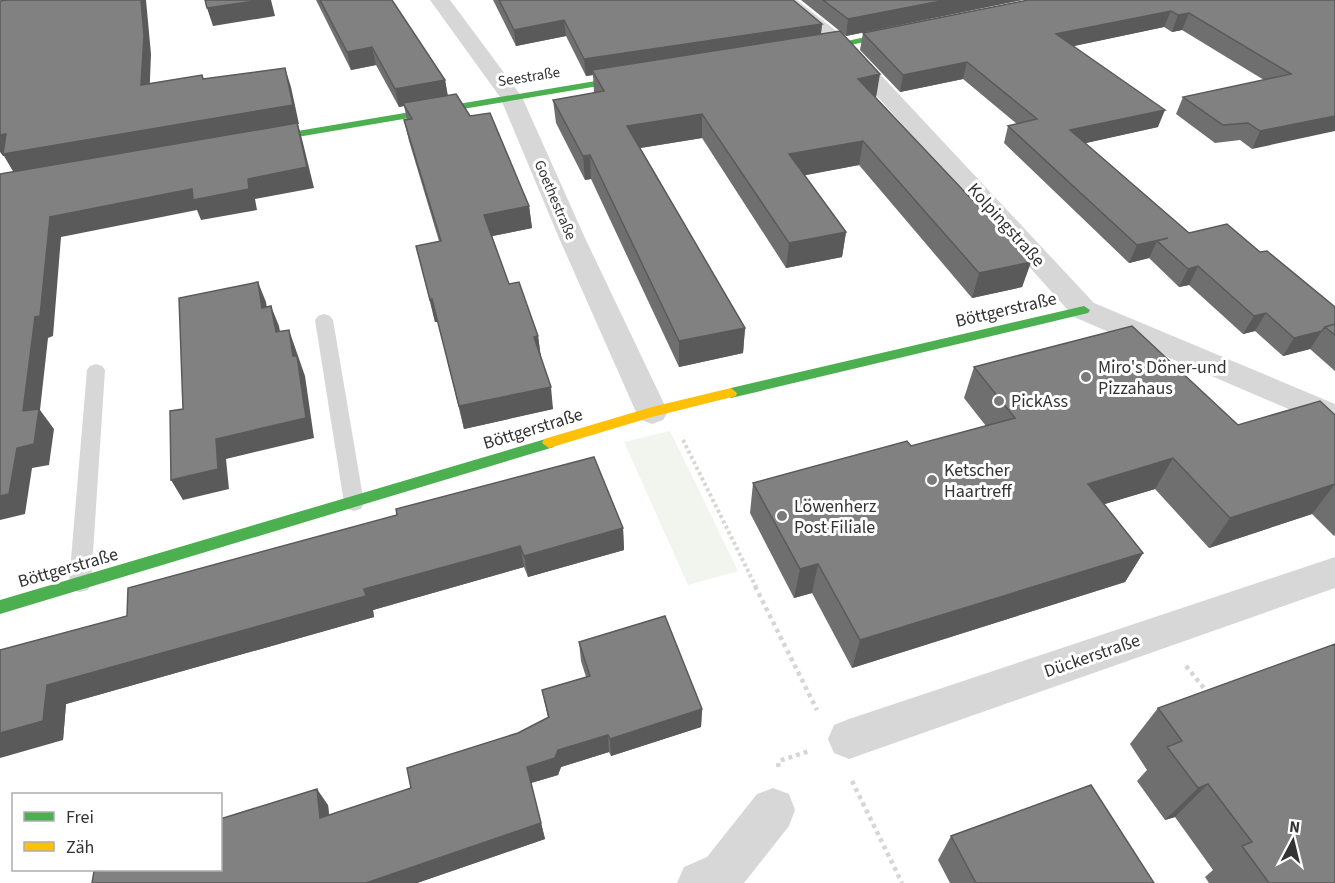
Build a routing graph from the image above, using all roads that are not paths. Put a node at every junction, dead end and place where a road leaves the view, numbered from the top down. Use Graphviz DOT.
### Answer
graph roads {
  1 [pos="440,0"];
  2 [pos="785,0"];
  3 [pos="918,29"];
  4 [pos="842,45"];
  5 [pos="797,52"];
  6 [pos="650,75"];
  7 [pos="511,96"];
  8 [pos="244,143"];
  9 [pos="1084,310"];
  10 [pos="324,320"];
  11 [pos="96,370"];
  12 [pos="652,412"];
  13 [pos="1335,417"];
  14 [pos="354,503"];
  15 [pos="1335,572"];
  16 [pos="80,583"];
  17 [pos="0,607"];
  18 [pos="849,757"];
  19 [pos="773,810"];
  20 [pos="700,883"];
  1 -- 7 [label="street, Goethestraße"];
  2 -- 4 [label="street, Kolpingstraße"];
  3 -- 4 [label="street"];
  4 -- 5 [label="street"];
  4 -- 9 [label="street, Kolpingstraße"];
  6 -- 7 [label="street, Seestraße"];
  7 -- 8 [label="street, Seestraße"];
  7 -- 12 [label="street, Goethestraße"];
  9 -- 12 [label="street, Böttgerstraße"];
  9 -- 13 [label="street, Kolpingstraße"];
  10 -- 14 [label="lane"];
  11 -- 16 [label="lane"];
  12 -- 14 [label="street, Böttgerstraße"];
  14 -- 16 [label="street, Böttgerstraße"];
  15 -- 18 [label="street, Dückerstraße"];
  16 -- 17 [label="street, Böttgerstraße"];
  19 -- 20 [label="street"];
}
